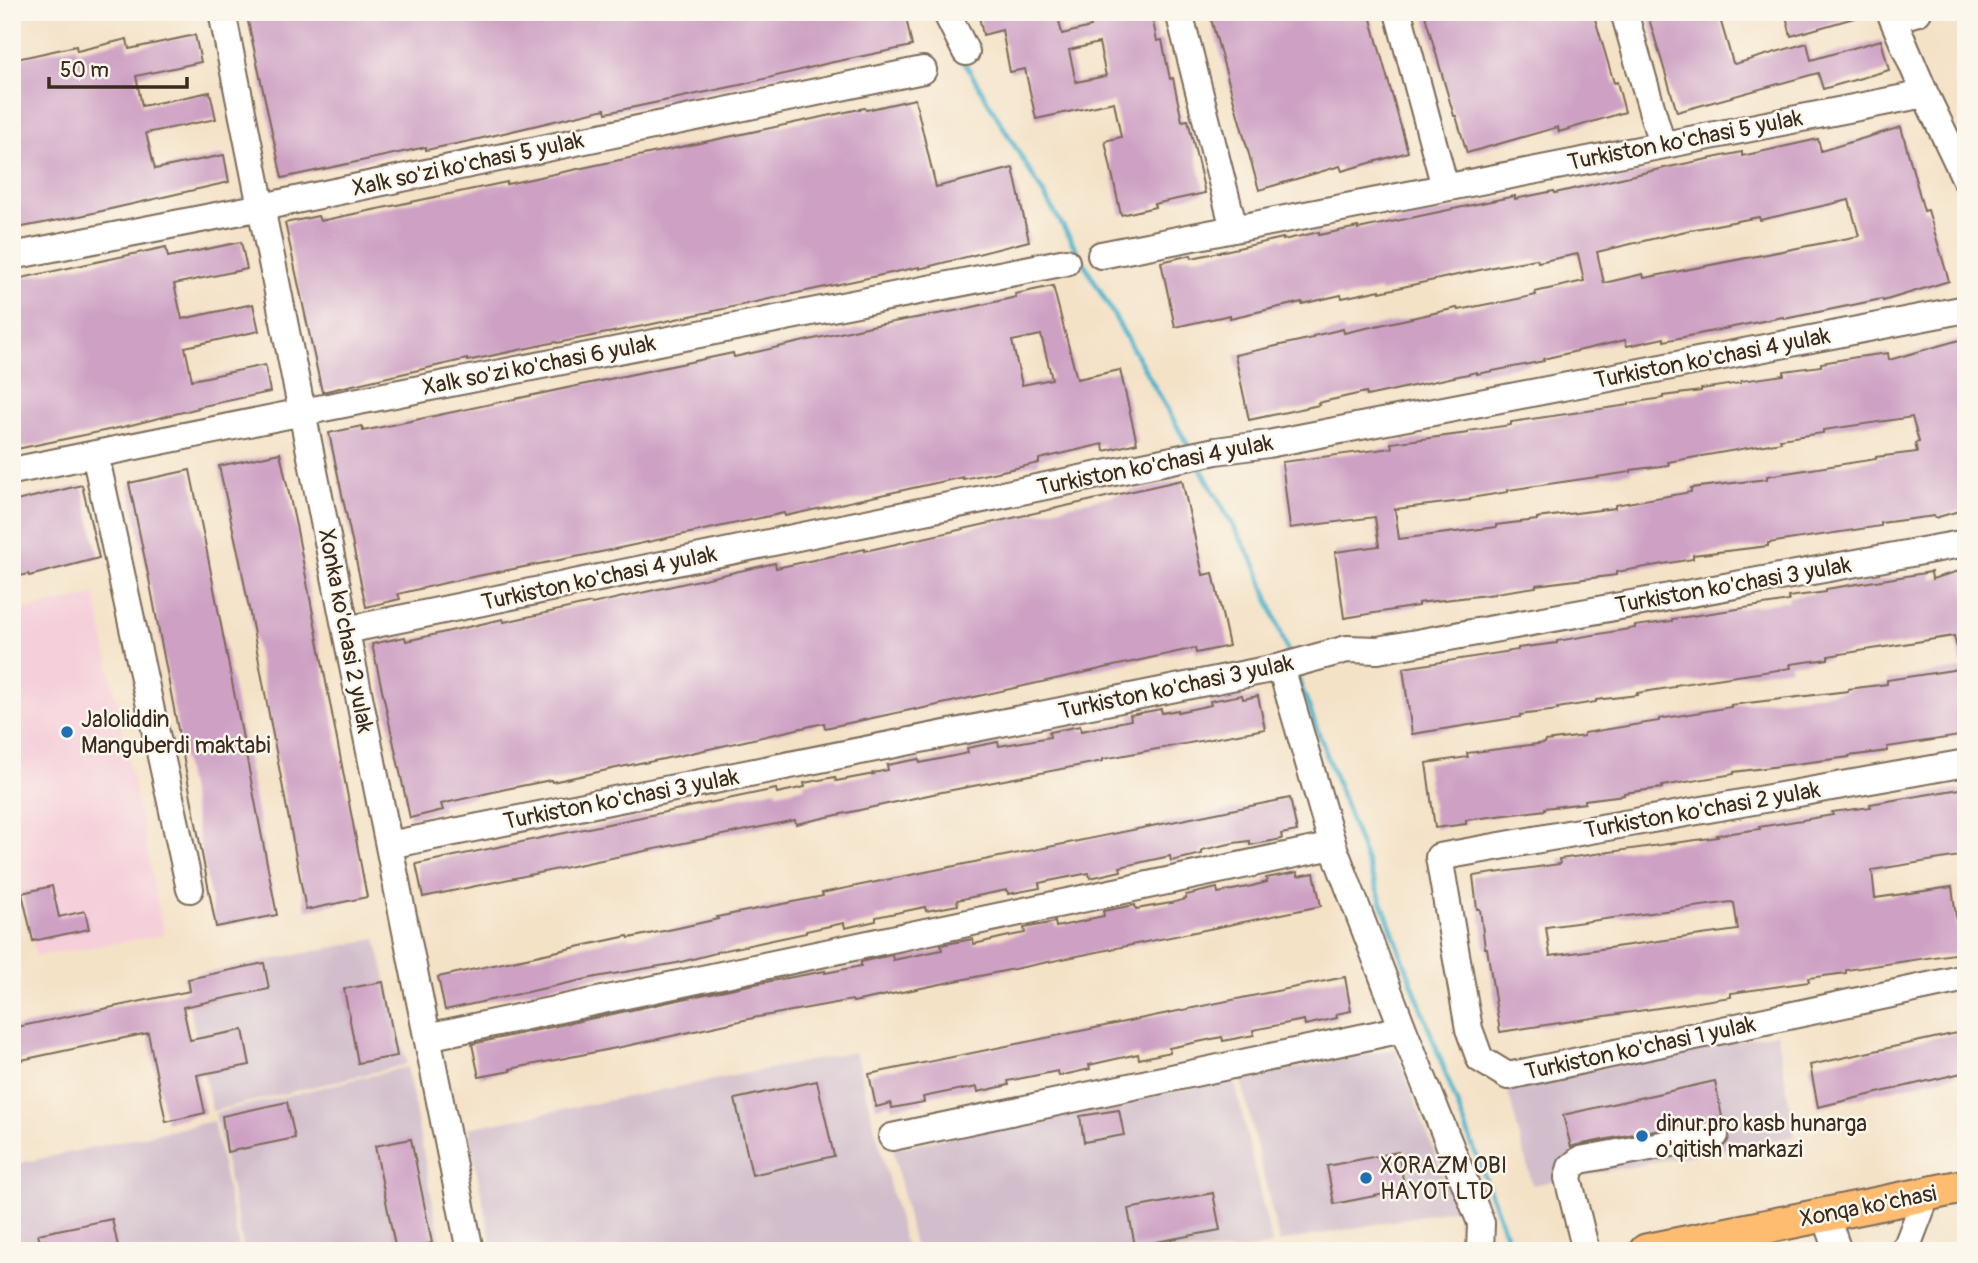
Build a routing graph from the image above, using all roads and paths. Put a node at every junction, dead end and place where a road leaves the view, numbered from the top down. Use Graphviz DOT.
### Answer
graph roads {
  1 [pos="222,12"];
  2 [pos="946,12"];
  3 [pos="1179,12"];
  4 [pos="1398,12"];
  5 [pos="1624,12"];
  6 [pos="1901,14"];
  7 [pos="966,52"];
  8 [pos="923,70"];
  9 [pos="1925,93"];
  10 [pos="1662,145"];
  11 [pos="1966,180"];
  12 [pos="1445,187"];
  13 [pos="262,207"];
  14 [pos="1234,229"];
  15 [pos="1101,255"];
  16 [pos="12,256"];
  17 [pos="1066,262"];
  18 [pos="1966,309"];
  19 [pos="303,412"];
  20 [pos="95,454"];
  21 [pos="12,471"];
  22 [pos="1966,543"];
  23 [pos="346,630"];
  24 [pos="1281,667"];
  25 [pos="1966,763"];
  26 [pos="389,845"];
  27 [pos="1333,846"];
  28 [pos="1439,857"];
  29 [pos="190,889"];
  30 [pos="1966,978"];
  31 [pos="1403,1029"];
  32 [pos="427,1037"];
  33 [pos="1715,1135"];
  34 [pos="892,1137"];
  35 [pos="1966,1185"];
  36 [pos="1927,1194"];
  37 [pos="1825,1214"];
  38 [pos="1665,1249"];
  39 [pos="470,1251"];
  40 [pos="1480,1251"];
  41 [pos="1586,1251"];
  42 [pos="1838,1251"];
  43 [pos="1902,1251"];
  1 -- 13 [label="street, Xonka ko'chasi 2 yulak"];
  2 -- 7 [label="street"];
  3 -- 14 [label="street"];
  4 -- 12 [label="street"];
  5 -- 10 [label="street"];
  6 -- 9 [label="street"];
  8 -- 13 [label="street, Xalk so'zi ko'chasi 5 yulak"];
  9 -- 10 [label="street, Turkiston ko'chasi 5 yulak"];
  9 -- 11 [label="street"];
  10 -- 12 [label="street, Turkiston ko'chasi 5 yulak"];
  12 -- 14 [label="street, Turkiston ko'chasi 5 yulak"];
  13 -- 16 [label="street, Xalk so'zi ko'chasi 5 yulak"];
  13 -- 19 [label="street, Xonka ko'chasi 2 yulak"];
  14 -- 15 [label="street, Turkiston ko'chasi 5 yulak"];
  17 -- 19 [label="street, Xalk so'zi ko'chasi 6 yulak"];
  18 -- 23 [label="street, Turkiston ko'chasi 4 yulak"];
  19 -- 20 [label="street, Xalk so'zi ko'chasi 6 yulak"];
  19 -- 23 [label="street, Xonka ko'chasi 2 yulak"];
  20 -- 21 [label="street, Xalk so'zi ko'chasi 6 yulak"];
  20 -- 29 [label="street"];
  22 -- 24 [label="street, Turkiston ko'chasi 3 yulak"];
  23 -- 26 [label="street, Xonka ko'chasi 2 yulak"];
  24 -- 26 [label="street, Turkiston ko'chasi 3 yulak"];
  24 -- 27 [label="street"];
  25 -- 28 [label="street, Turkiston ko'chasi 2 yulak"];
  26 -- 32 [label="street, Xonka ko'chasi 2 yulak"];
  27 -- 31 [label="street"];
  27 -- 32 [label="street"];
  28 -- 30 [label="street, Turkiston ko'chasi 1 yulak"];
  31 -- 34 [label="street"];
  31 -- 40 [label="street"];
  32 -- 39 [label="street, Xonka ko'chasi 2 yulak"];
  33 -- 41 [label="street"];
  35 -- 36 [label="main road, Xonqa ko'chasi"];
  36 -- 37 [label="main road, Xonqa ko'chasi"];
  36 -- 43 [label="street"];
  37 -- 38 [label="main road, Xonqa ko'chasi"];
  37 -- 42 [label="street"];
}
